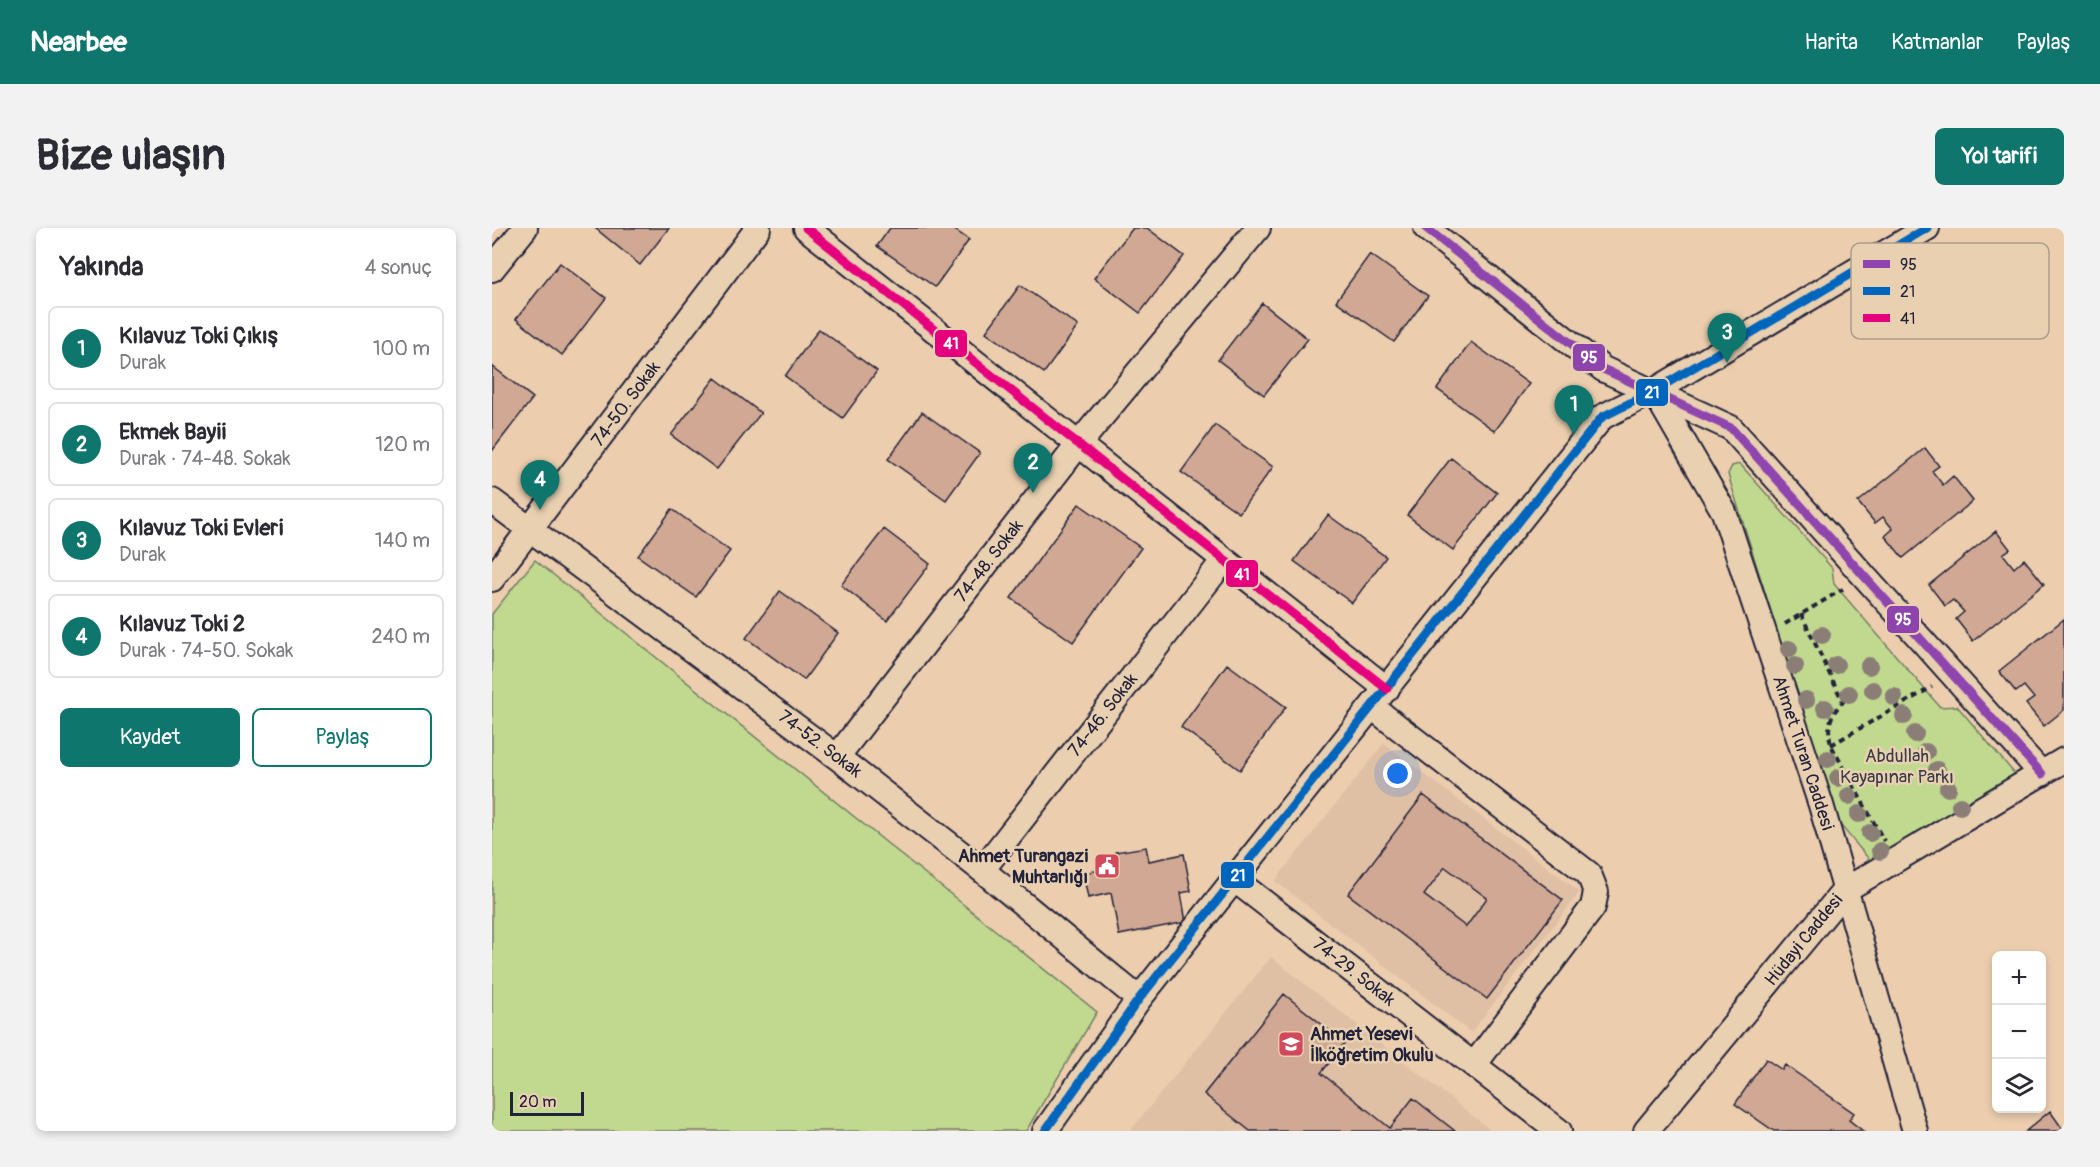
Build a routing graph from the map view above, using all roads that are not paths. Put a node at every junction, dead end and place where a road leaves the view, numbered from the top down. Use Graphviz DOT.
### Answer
graph roads {
  1 [pos="525,228"];
  2 [pos="758,228"];
  3 [pos="806,228"];
  4 [pos="1258,228"];
  5 [pos="1426,228"];
  6 [pos="1928,228"];
  7 [pos="1903,243"];
  8 [pos="492,269"];
  9 [pos="1851,274"];
  10 [pos="1654,391"];
  11 [pos="1078,445"];
  12 [pos="492,501"];
  13 [pos="531,529"];
  14 [pos="1224,560"];
  15 [pos="492,579"];
  16 [pos="1379,698"];
  17 [pos="837,757"];
  18 [pos="2064,760"];
  19 [pos="2042,774"];
  20 [pos="982,870"];
  21 [pos="1234,880"];
  22 [pos="1845,890"];
  23 [pos="1139,999"];
  24 [pos="1474,1065"];
  25 [pos="1045,1131"];
  26 [pos="1559,1131"];
  27 [pos="1646,1131"];
  28 [pos="1915,1131"];
  1 -- 8 [label="street"];
  2 -- 13 [label="street, 74-50. Sokak"];
  3 -- 11 [label="street"];
  4 -- 11 [label="street, 74-48. Sokak"];
  5 -- 10 [label="street"];
  6 -- 7 [label="street"];
  9 -- 10 [label="street"];
  10 -- 16 [label="street"];
  10 -- 19 [label="street"];
  10 -- 22 [label="street, Ahmet Turan Caddesi"];
  11 -- 14 [label="street"];
  11 -- 17 [label="street, 74-48. Sokak"];
  12 -- 13 [label="street, 74-52. Sokak"];
  13 -- 15 [label="street, 74-50. Sokak"];
  13 -- 17 [label="street, 74-52. Sokak"];
  14 -- 16 [label="street"];
  14 -- 20 [label="street, 74-46. Sokak"];
  16 -- 21 [label="street"];
  16 -- 24 [label="street"];
  17 -- 20 [label="street, 74-52. Sokak"];
  18 -- 19 [label="street, Hüdayi Caddesi"];
  19 -- 22 [label="street, Hüdayi Caddesi"];
  20 -- 23 [label="street, 74-52. Sokak"];
  21 -- 23 [label="street"];
  21 -- 24 [label="street, 74-29. Sokak"];
  22 -- 27 [label="street, Hüdayi Caddesi"];
  22 -- 28 [label="street, Ahmet Turan Caddesi"];
  23 -- 25 [label="street"];
  24 -- 26 [label="street, 74-29. Sokak"];
}
